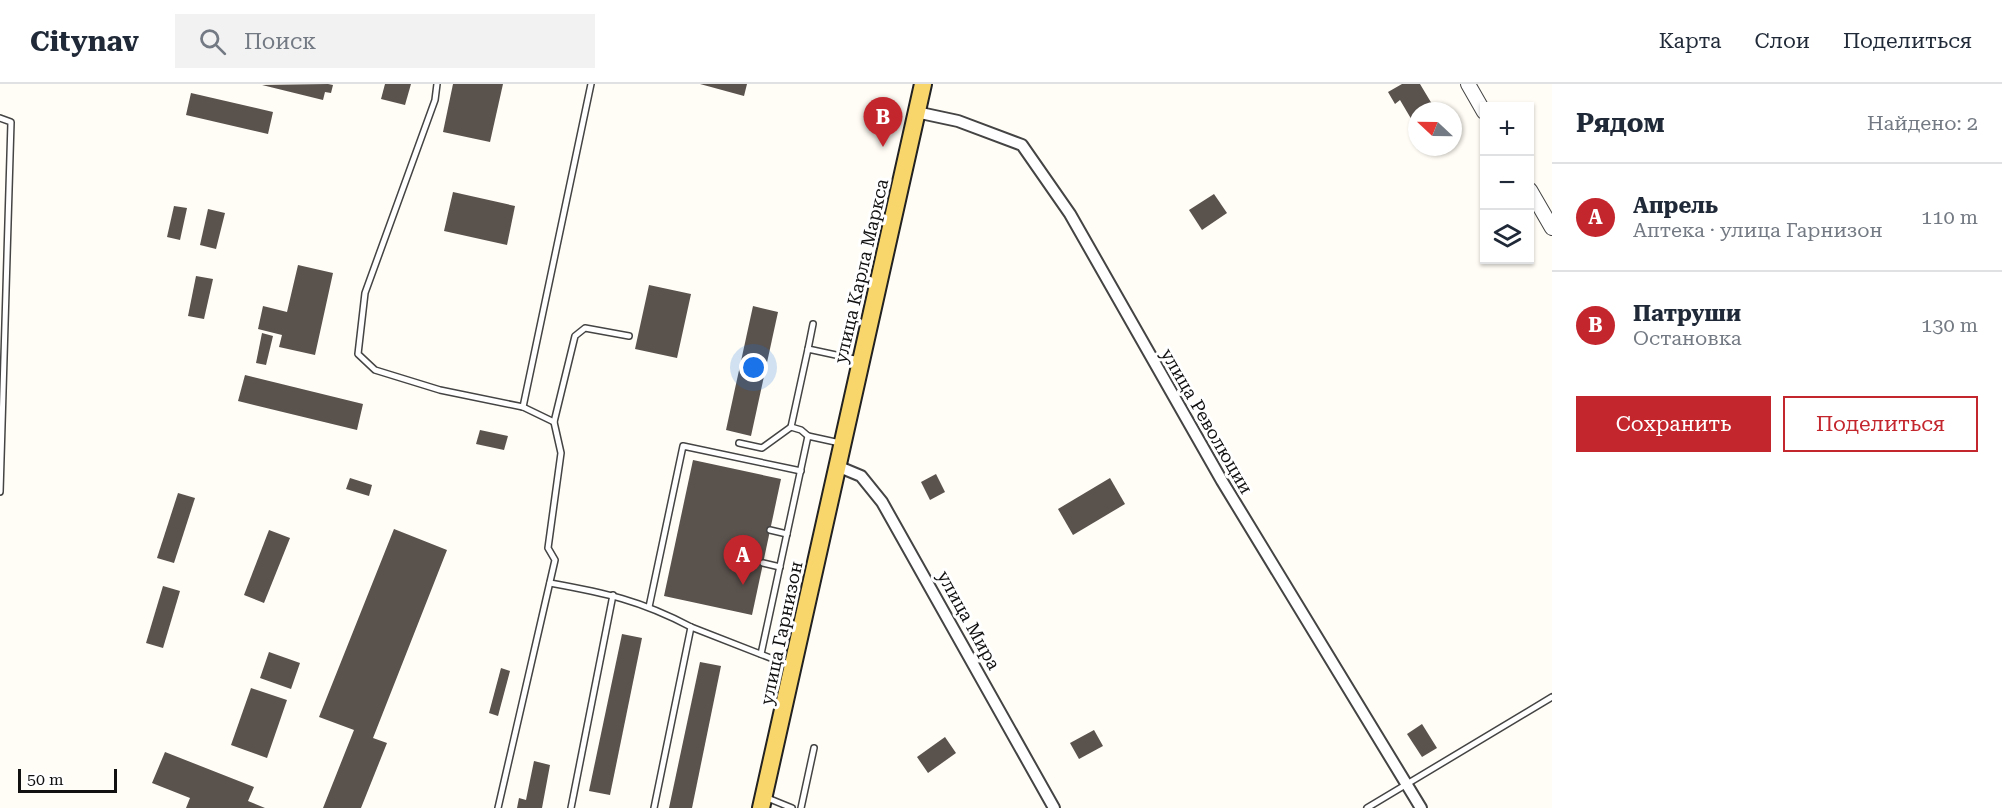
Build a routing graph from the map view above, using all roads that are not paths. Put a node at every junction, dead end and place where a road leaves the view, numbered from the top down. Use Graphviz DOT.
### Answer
graph roads {
  1 [pos="437,84"];
  2 [pos="591,84"];
  3 [pos="923,84"];
  4 [pos="1468,84"];
  5 [pos="1480,104"];
  6 [pos="916,112"];
  7 [pos="0,118"];
  8 [pos="1534,197"];
  9 [pos="1552,228"];
  10 [pos="813,324"];
  11 [pos="629,336"];
  12 [pos="808,349"];
  13 [pos="861,360"];
  14 [pos="523,407"];
  15 [pos="554,422"];
  16 [pos="791,427"];
  17 [pos="808,436"];
  18 [pos="739,443"];
  19 [pos="842,444"];
  20 [pos="837,466"];
  21 [pos="801,471"];
  22 [pos="0,492"];
  23 [pos="770,530"];
  24 [pos="787,534"];
  25 [pos="763,563"];
  26 [pos="780,567"];
  27 [pos="550,583"];
  28 [pos="613,595"];
  29 [pos="649,607"];
  30 [pos="691,627"];
  31 [pos="761,654"];
  32 [pos="794,668"];
  33 [pos="1552,697"];
  34 [pos="814,748"];
  35 [pos="1406,784"];
  36 [pos="762,802"];
  37 [pos="498,808"];
  38 [pos="571,808"];
  39 [pos="654,808"];
  40 [pos="792,808"];
  41 [pos="801,808"];
  42 [pos="1054,808"];
  43 [pos="1367,808"];
  44 [pos="1420,808"];
  1 -- 14 [label="lane"];
  2 -- 14 [label="lane"];
  3 -- 6 [label="main road, улица Карла Маркса"];
  4 -- 5 [label="street"];
  6 -- 13 [label="main road, улица Карла Маркса"];
  6 -- 35 [label="street, улица Революции"];
  7 -- 22 [label="lane"];
  8 -- 9 [label="street"];
  10 -- 12 [label="lane"];
  11 -- 15 [label="lane"];
  12 -- 13 [label="lane"];
  12 -- 16 [label="lane"];
  13 -- 19 [label="main road, улица Карла Маркса"];
  14 -- 15 [label="lane"];
  15 -- 27 [label="lane"];
  16 -- 17 [label="lane"];
  16 -- 18 [label="lane"];
  17 -- 19 [label="lane"];
  17 -- 21 [label="lane"];
  19 -- 20 [label="main road, улица Карла Маркса"];
  20 -- 32 [label="main road, улица Гарнизон"];
  20 -- 42 [label="street, улица Мира"];
  21 -- 24 [label="lane"];
  21 -- 29 [label="lane"];
  23 -- 24 [label="lane"];
  24 -- 26 [label="lane"];
  25 -- 26 [label="lane"];
  26 -- 31 [label="lane"];
  27 -- 28 [label="lane"];
  27 -- 37 [label="lane"];
  28 -- 29 [label="lane"];
  28 -- 38 [label="lane"];
  29 -- 30 [label="lane"];
  30 -- 31 [label="lane"];
  30 -- 39 [label="lane"];
  31 -- 32 [label="lane"];
  32 -- 36 [label="main road, улица Гарнизон"];
  33 -- 35 [label="lane"];
  34 -- 41 [label="lane"];
  35 -- 43 [label="lane"];
  35 -- 44 [label="street, улица Революции"];
  36 -- 40 [label="lane"];
}
